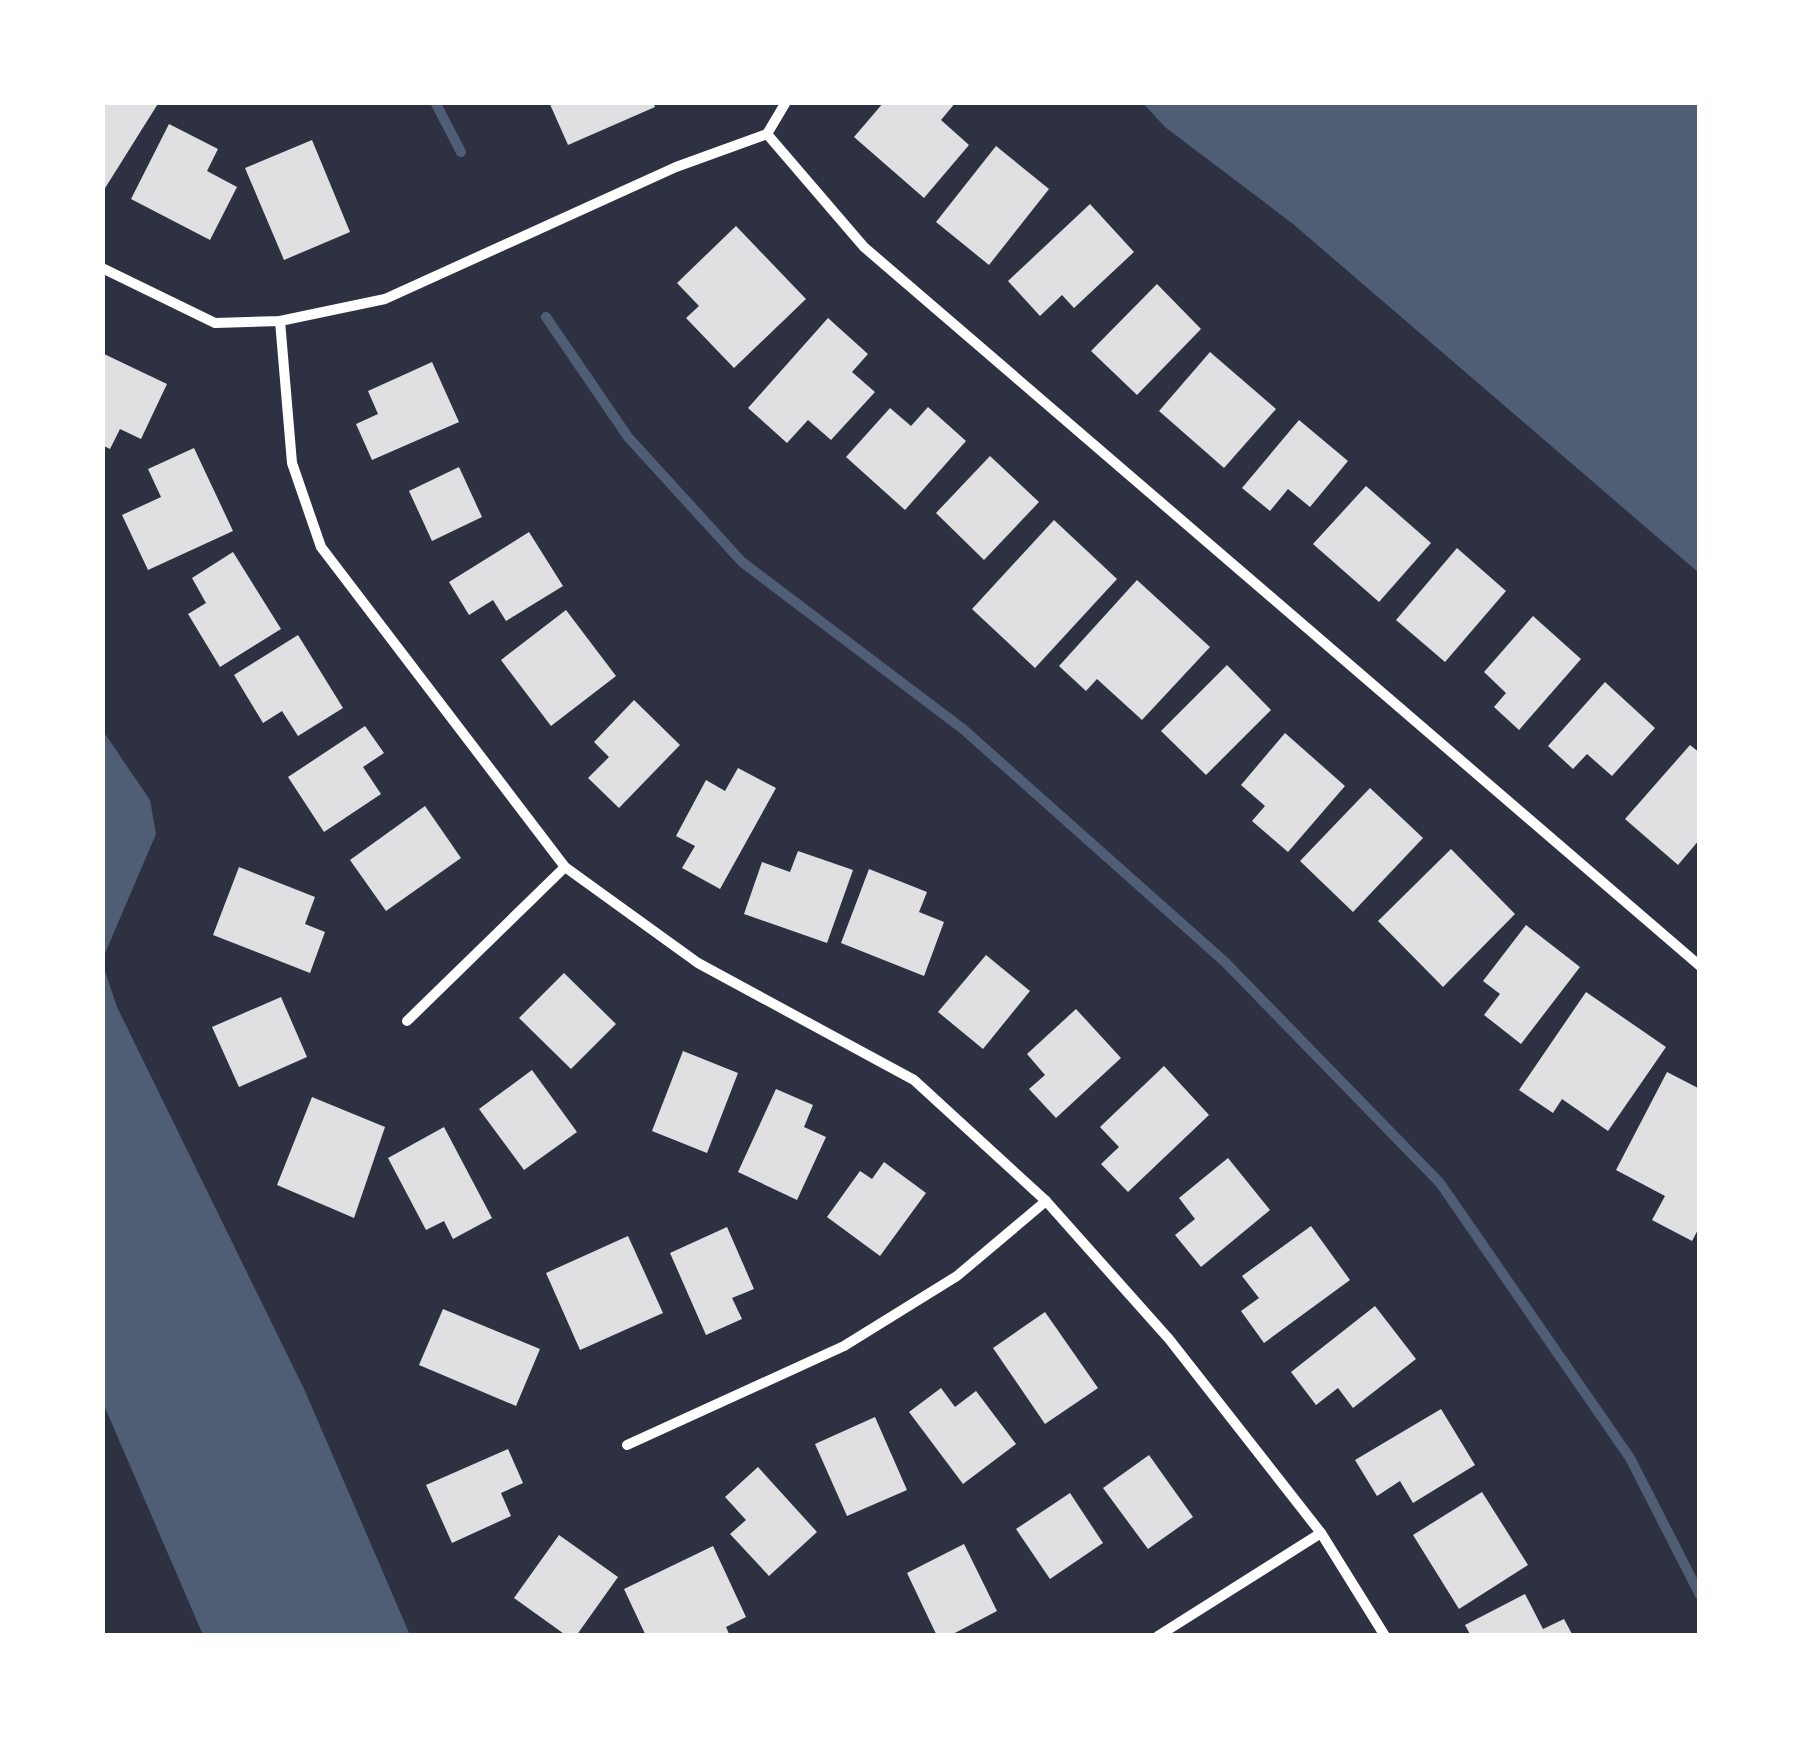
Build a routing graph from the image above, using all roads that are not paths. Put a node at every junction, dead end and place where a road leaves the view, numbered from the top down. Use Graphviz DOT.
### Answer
graph roads {
  1 [pos="786,102"];
  2 [pos="766,134"];
  3 [pos="102,268"];
  4 [pos="280,321"];
  5 [pos="565,868"];
  6 [pos="1700,966"];
  7 [pos="407,1021"];
  8 [pos="1046,1201"];
  9 [pos="627,1445"];
  10 [pos="1321,1532"];
  11 [pos="1158,1636"];
  12 [pos="1385,1636"];
  1 -- 2 [label="street"];
  2 -- 4 [label="street"];
  2 -- 6 [label="street"];
  3 -- 4 [label="street"];
  4 -- 5 [label="street"];
  5 -- 7 [label="street"];
  5 -- 8 [label="street"];
  8 -- 9 [label="street"];
  8 -- 10 [label="street"];
  10 -- 11 [label="street"];
  10 -- 12 [label="street"];
}
